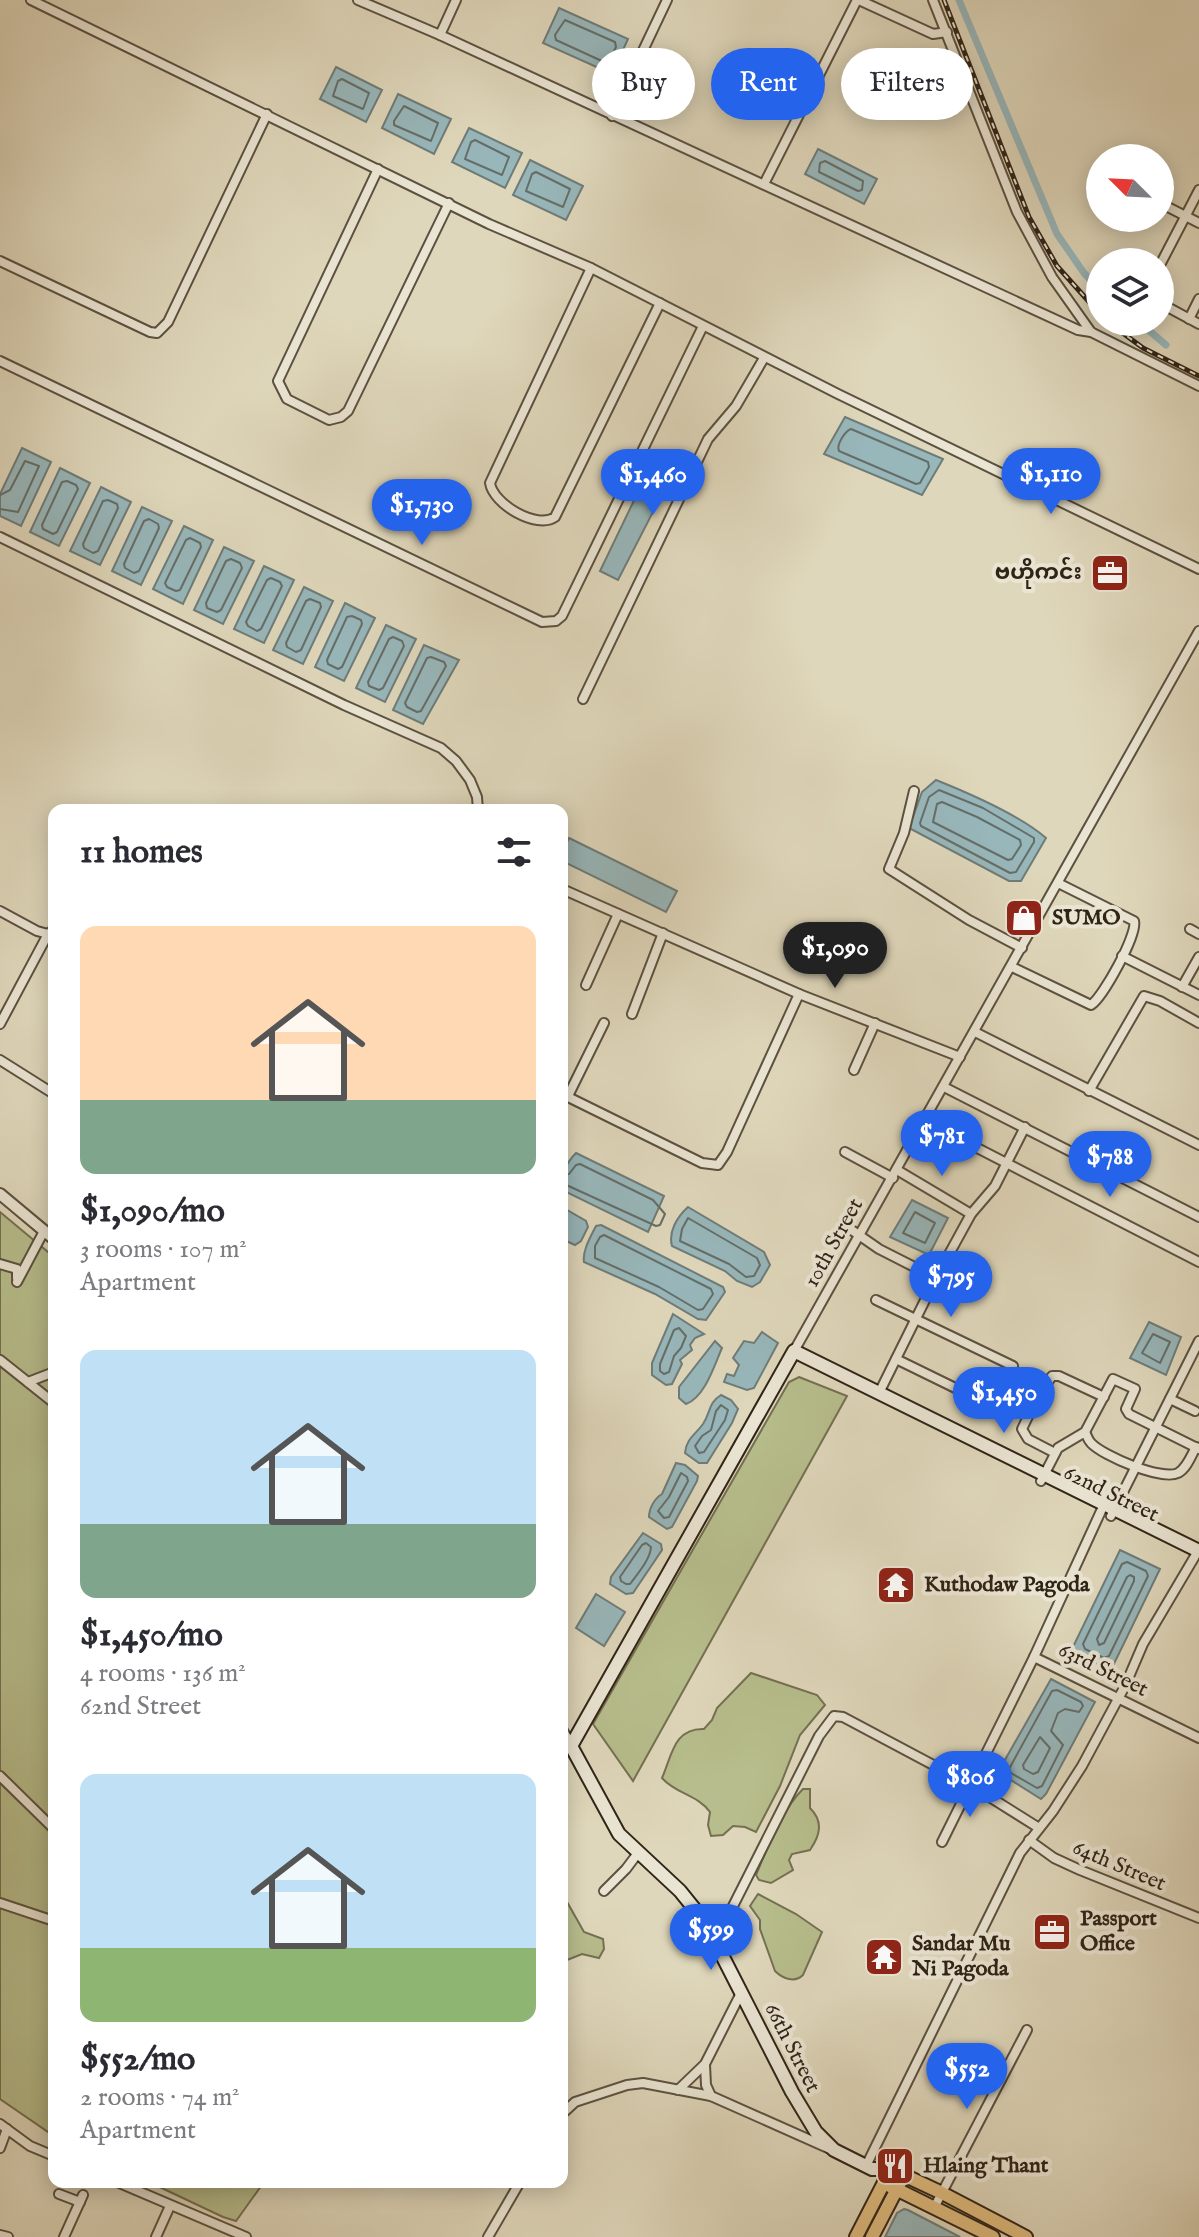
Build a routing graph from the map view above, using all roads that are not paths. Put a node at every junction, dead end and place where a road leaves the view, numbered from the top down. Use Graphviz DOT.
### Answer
graph roads {
  1 [pos="31,0"];
  2 [pos="358,0"];
  3 [pos="456,0"];
  4 [pos="667,0"];
  5 [pos="858,0"];
  6 [pos="933,0"];
  7 [pos="947,32"];
  8 [pos="440,35"];
  9 [pos="644,48"];
  10 [pos="592,107"];
  11 [pos="267,114"];
  12 [pos="621,120"];
  13 [pos="378,169"];
  14 [pos="764,184"];
  15 [pos="1199,190"];
  16 [pos="449,203"];
  17 [pos="1174,210"];
  18 [pos="1186,216"];
  19 [pos="1199,223"];
  20 [pos="1169,248"];
  21 [pos="0,261"];
  22 [pos="591,268"];
  23 [pos="1199,299"];
  24 [pos="660,303"];
  25 [pos="1174,311"];
  26 [pos="1189,319"];
  27 [pos="1199,324"];
  28 [pos="1086,325"];
  29 [pos="703,326"];
  30 [pos="1086,331"];
  31 [pos="1099,336"];
  32 [pos="764,358"];
  33 [pos="0,361"];
  34 [pos="1199,386"];
  35 [pos="0,537"];
  36 [pos="1199,569"];
  37 [pos="1199,631"];
  38 [pos="583,699"];
  39 [pos="914,791"];
  40 [pos="478,804"];
  41 [pos="1058,883"];
  42 [pos="568,892"];
  43 [pos="0,912"];
  44 [pos="618,914"];
  45 [pos="48,932"];
  46 [pos="663,933"];
  47 [pos="48,937"];
  48 [pos="1022,948"];
  49 [pos="1122,956"];
  50 [pos="1199,957"];
  51 [pos="1012,967"];
  52 [pos="586,985"];
  53 [pos="1182,987"];
  54 [pos="1198,991"];
  55 [pos="799,994"];
  56 [pos="632,1014"];
  57 [pos="604,1023"];
  58 [pos="875,1023"];
  59 [pos="1199,1023"];
  60 [pos="0,1024"];
  61 [pos="975,1032"];
  62 [pos="960,1057"];
  63 [pos="0,1060"];
  64 [pos="854,1070"];
  65 [pos="944,1087"];
  66 [pos="568,1089"];
  67 [pos="48,1090"];
  68 [pos="1089,1091"];
  69 [pos="568,1096"];
  70 [pos="1025,1127"];
  71 [pos="954,1136"];
  72 [pos="1199,1145"];
  73 [pos="845,1152"];
  74 [pos="1007,1164"];
  75 [pos="895,1174"];
  76 [pos="0,1194"];
  77 [pos="12,1204"];
  78 [pos="0,1209"];
  79 [pos="971,1214"];
  80 [pos="1199,1217"];
  81 [pos="843,1224"];
  82 [pos="44,1231"];
  83 [pos="48,1234"];
  84 [pos="860,1236"];
  85 [pos="1199,1262"];
  86 [pos="0,1264"];
  87 [pos="936,1278"];
  88 [pos="876,1300"];
  89 [pos="915,1320"];
  90 [pos="1199,1341"];
  91 [pos="792,1354"];
  92 [pos="896,1359"];
  93 [pos="0,1360"];
  94 [pos="1013,1366"];
  95 [pos="48,1374"];
  96 [pos="28,1382"];
  97 [pos="849,1382"];
  98 [pos="879,1393"];
  99 [pos="1104,1397"];
  100 [pos="48,1398"];
  101 [pos="1170,1399"];
  102 [pos="988,1404"];
  103 [pos="1195,1411"];
  104 [pos="1155,1427"];
  105 [pos="1085,1432"];
  106 [pos="971,1443"];
  107 [pos="1197,1448"];
  108 [pos="1055,1453"];
  109 [pos="1135,1467"];
  110 [pos="1043,1478"];
  111 [pos="1109,1512"];
  112 [pos="1198,1555"];
  113 [pos="1034,1657"];
  114 [pos="1119,1698"];
  115 [pos="1199,1738"];
  116 [pos="568,1739"];
  117 [pos="568,1746"];
  118 [pos="0,1776"];
  119 [pos="969,1784"];
  120 [pos="48,1823"];
  121 [pos="1039,1828"];
  122 [pos="1029,1840"];
  123 [pos="942,1842"];
  124 [pos="638,1853"];
  125 [pos="604,1891"];
  126 [pos="0,1903"];
  127 [pos="1199,1918"];
  128 [pos="48,1919"];
  129 [pos="710,1931"];
  130 [pos="741,1993"];
  131 [pos="1027,2030"];
  132 [pos="705,2064"];
  133 [pos="678,2090"];
  134 [pos="711,2096"];
  135 [pos="568,2108"];
  136 [pos="4,2127"];
  137 [pos="0,2148"];
  138 [pos="834,2150"];
  139 [pos="48,2154"];
  140 [pos="869,2167"];
  141 [pos="897,2172"];
  142 [pos="884,2183"];
  143 [pos="130,2188"];
  144 [pos="517,2188"];
  145 [pos="897,2189"];
  146 [pos="942,2193"];
  147 [pos="59,2194"];
  148 [pos="170,2206"];
  149 [pos="935,2206"];
  150 [pos="0,2235"];
  151 [pos="8,2237"];
  152 [pos="64,2237"];
  153 [pos="156,2237"];
  154 [pos="246,2237"];
  155 [pos="488,2237"];
  156 [pos="856,2237"];
  157 [pos="872,2237"];
  158 [pos="993,2237"];
  159 [pos="1026,2237"];
  1 -- 11 [label="street"];
  2 -- 8 [label="street"];
  3 -- 8 [label="street"];
  4 -- 9 [label="street"];
  5 -- 7 [label="street"];
  5 -- 14 [label="street"];
  6 -- 7 [label="street"];
  7 -- 28 [label="street"];
  8 -- 10 [label="street"];
  11 -- 13 [label="street"];
  11 -- 21 [label="street"];
  12 -- 14 [label="street"];
  13 -- 16 [label="street"];
  13 -- 16 [label="street"];
  14 -- 30 [label="street"];
  15 -- 18 [label="street"];
  16 -- 22 [label="street"];
  17 -- 18 [label="street"];
  18 -- 19 [label="street"];
  18 -- 20 [label="street"];
  22 -- 24 [label="street"];
  22 -- 24 [label="street"];
  23 -- 26 [label="street"];
  24 -- 29 [label="street"];
  25 -- 26 [label="street"];
  26 -- 27 [label="street"];
  29 -- 32 [label="street"];
  29 -- 33 [label="street"];
  31 -- 34 [label="street"];
  32 -- 36 [label="street"];
  32 -- 38 [label="street"];
  35 -- 40 [label="street"];
  37 -- 41 [label="street, 10th Street"];
  39 -- 48 [label="street"];
  41 -- 48 [label="street, 10th Street"];
  41 -- 49 [label="street"];
  42 -- 44 [label="street"];
  43 -- 45 [label="street"];
  44 -- 46 [label="street"];
  44 -- 52 [label="street"];
  46 -- 55 [label="street"];
  46 -- 56 [label="street"];
  47 -- 60 [label="street"];
  48 -- 51 [label="street, 10th Street"];
  49 -- 51 [label="street"];
  49 -- 53 [label="street"];
  50 -- 53 [label="street"];
  51 -- 61 [label="street, 10th Street"];
  53 -- 54 [label="street"];
  55 -- 58 [label="street"];
  55 -- 69 [label="street"];
  57 -- 66 [label="street"];
  58 -- 62 [label="street"];
  58 -- 64 [label="street"];
  59 -- 68 [label="street"];
  61 -- 62 [label="street, 10th Street"];
  61 -- 68 [label="street"];
  62 -- 65 [label="street, 10th Street"];
  63 -- 67 [label="street"];
  65 -- 70 [label="street"];
  65 -- 75 [label="street, 10th Street"];
  68 -- 72 [label="street"];
  70 -- 74 [label="street"];
  70 -- 80 [label="street"];
  71 -- 74 [label="street"];
  73 -- 75 [label="street"];
  74 -- 79 [label="street"];
  74 -- 85 [label="street"];
  75 -- 79 [label="street"];
  75 -- 84 [label="street, 10th Street"];
  76 -- 77 [label="street"];
  77 -- 78 [label="street"];
  77 -- 82 [label="street"];
  79 -- 87 [label="street"];
  81 -- 84 [label="street"];
  82 -- 83 [label="street"];
  82 -- 86 [label="street"];
  84 -- 87 [label="street"];
  84 -- 91 [label="street, 10th Street"];
  87 -- 89 [label="street"];
  88 -- 89 [label="street"];
  89 -- 92 [label="street"];
  89 -- 94 [label="street"];
  90 -- 101 [label="street"];
  91 -- 97 [label="main road, 62nd Street"];
  91 -- 116 [label="main road, 10th Street"];
  92 -- 98 [label="street"];
  92 -- 102 [label="street"];
  93 -- 96 [label="street"];
  95 -- 96 [label="street"];
  96 -- 100 [label="street"];
  97 -- 98 [label="main road, 62nd Street"];
  97 -- 106 [label="main road, 62nd Street"];
  98 -- 106 [label="main road, 62nd Street"];
  99 -- 104 [label="street"];
  99 -- 105 [label="street"];
  99 -- 108 [label="street"];
  101 -- 103 [label="street"];
  101 -- 104 [label="street"];
  104 -- 107 [label="street"];
  104 -- 109 [label="street"];
  105 -- 108 [label="street"];
  105 -- 109 [label="street"];
  106 -- 110 [label="main road, 62nd Street"];
  107 -- 109 [label="street"];
  108 -- 110 [label="street"];
  109 -- 111 [label="street"];
  110 -- 111 [label="main road, 62nd Street"];
  111 -- 112 [label="main road, 62nd Street"];
  111 -- 113 [label="street"];
  112 -- 114 [label="street"];
  113 -- 114 [label="street, 63rd Street"];
  113 -- 119 [label="street"];
  114 -- 115 [label="street, 63rd Street"];
  114 -- 121 [label="street"];
  117 -- 124 [label="main road, 66th Street"];
  118 -- 120 [label="street"];
  119 -- 121 [label="street"];
  119 -- 123 [label="street"];
  119 -- 129 [label="street"];
  121 -- 122 [label="street"];
  122 -- 127 [label="street, 64th Street"];
  122 -- 140 [label="street"];
  124 -- 125 [label="street"];
  124 -- 129 [label="main road, 66th Street"];
  126 -- 128 [label="street"];
  129 -- 130 [label="main road, 66th Street"];
  130 -- 132 [label="street"];
  130 -- 138 [label="main road, 66th Street"];
  131 -- 146 [label="street"];
  132 -- 133 [label="street"];
  132 -- 134 [label="street"];
  133 -- 134 [label="street"];
  133 -- 135 [label="street"];
  134 -- 138 [label="street"];
  136 -- 137 [label="street"];
  136 -- 139 [label="street"];
  138 -- 140 [label="main road, 66th Street"];
  140 -- 141 [label="main road, 66th Street"];
  140 -- 142 [label="main road, 66th Street"];
  141 -- 142 [label="main road"];
  141 -- 145 [label="main road"];
  141 -- 146 [label="main road, 66th Street"];
  142 -- 145 [label="main road, 66th Street"];
  142 -- 156 [label="main road"];
  143 -- 148 [label="street"];
  144 -- 155 [label="street"];
  145 -- 149 [label="main road, 66th Street"];
  145 -- 157 [label="main road"];
  146 -- 149 [label="street"];
  146 -- 159 [label="main road, 66th Street"];
  147 -- 152 [label="street"];
  148 -- 153 [label="street"];
  148 -- 154 [label="street"];
  149 -- 158 [label="main road, 66th Street"];
  150 -- 151 [label="street"];
}
